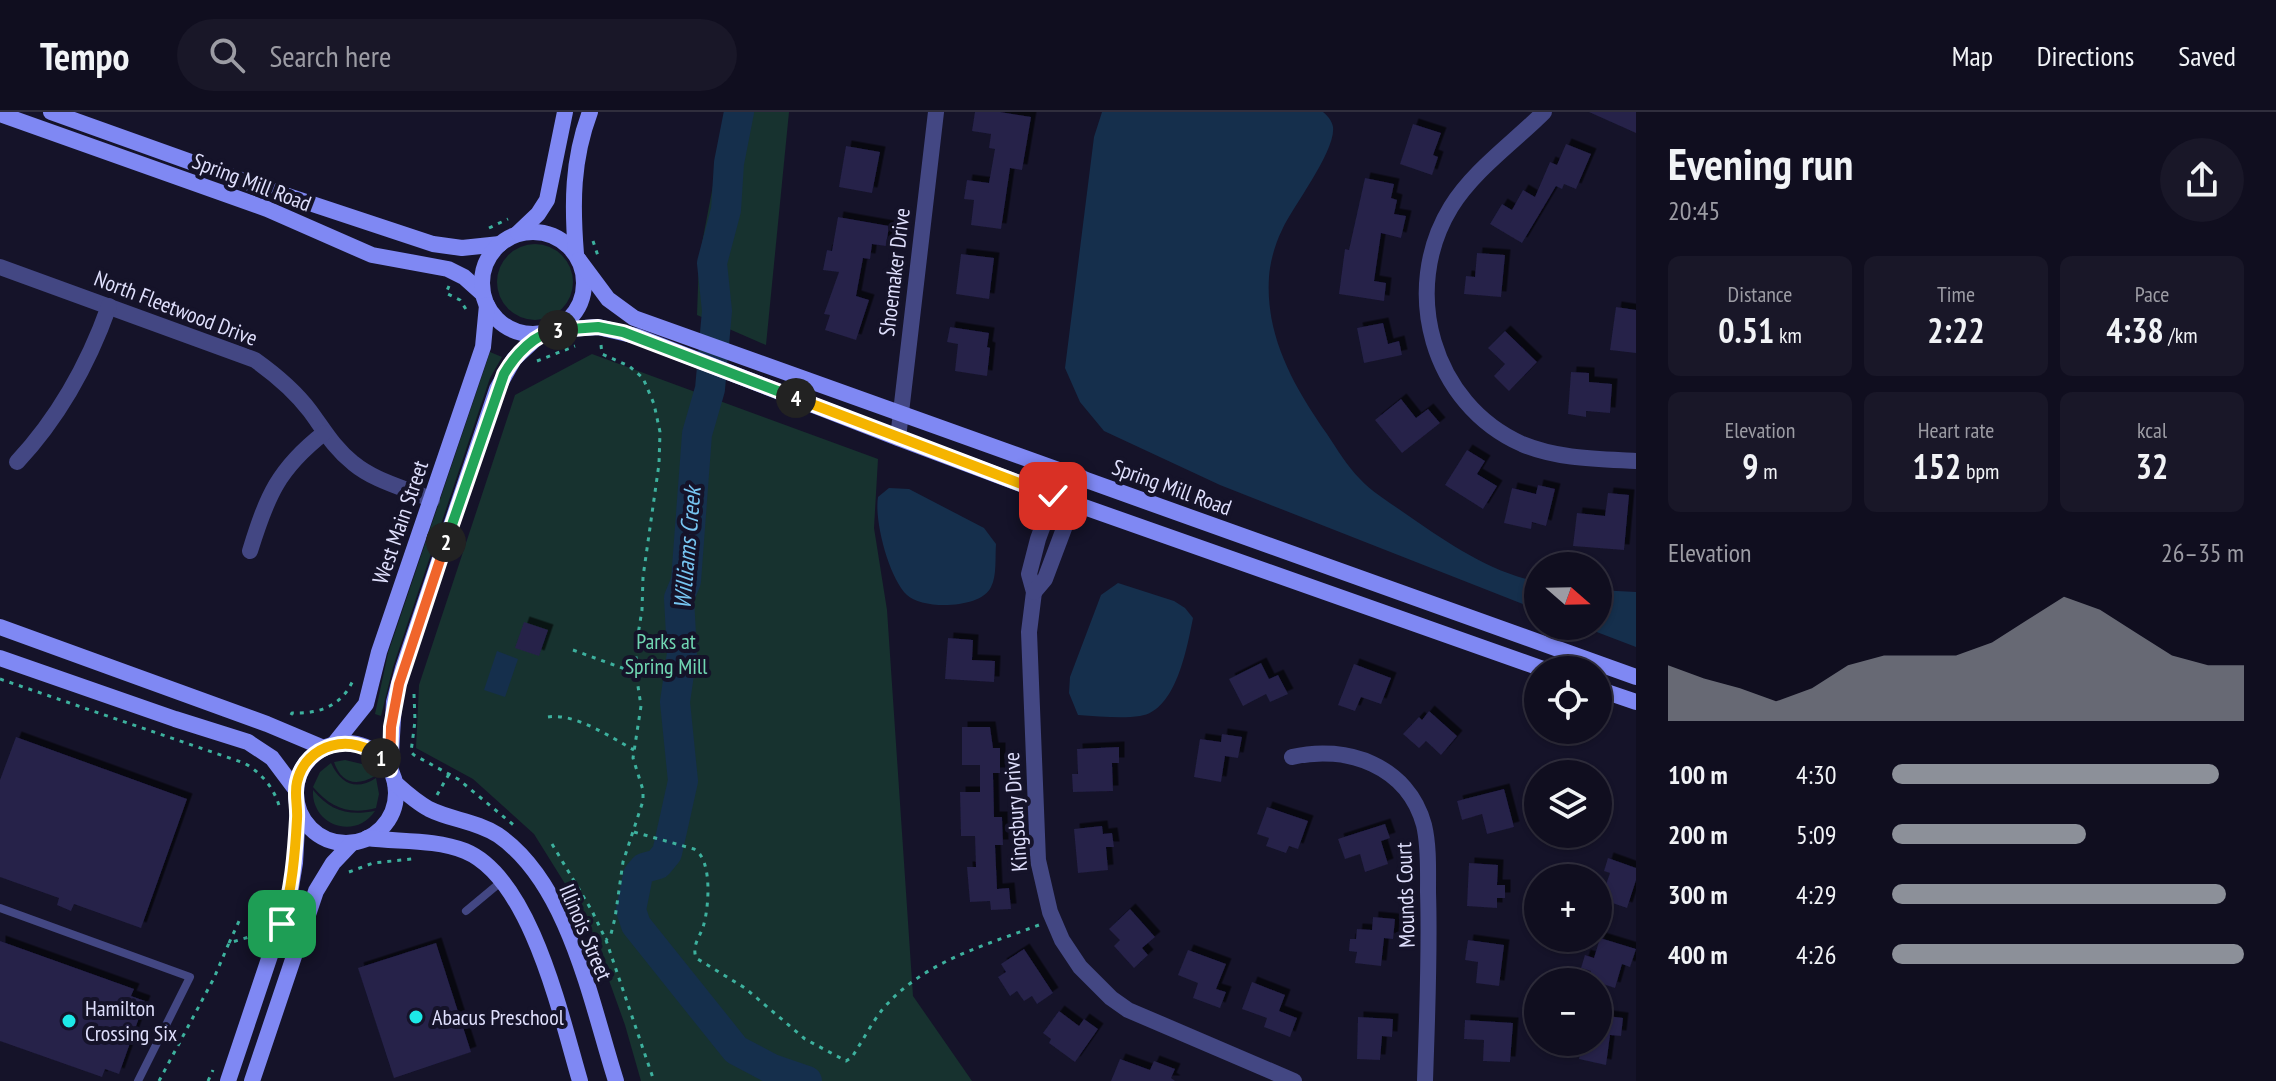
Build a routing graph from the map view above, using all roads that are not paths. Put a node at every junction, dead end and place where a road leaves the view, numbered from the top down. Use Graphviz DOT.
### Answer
graph roads {
  1 [pos="51,112"];
  2 [pos="565,112"];
  3 [pos="590,112"];
  4 [pos="936,112"];
  5 [pos="1544,112"];
  6 [pos="0,114"];
  7 [pos="516,235"];
  8 [pos="500,244"];
  9 [pos="577,257"];
  10 [pos="0,267"];
  11 [pos="485,300"];
  12 [pos="109,306"];
  13 [pos="548,332"];
  14 [pos="900,413"];
  15 [pos="324,433"];
  16 [pos="898,438"];
  17 [pos="1636,461"];
  18 [pos="17,462"];
  19 [pos="1063,471"];
  20 [pos="1083,478"];
  21 [pos="1053,496"];
  22 [pos="432,500"];
  23 [pos="1074,503"];
  24 [pos="250,551"];
  25 [pos="1034,592"];
  26 [pos="0,627"];
  27 [pos="0,658"];
  28 [pos="1524,662"];
  29 [pos="1636,677"];
  30 [pos="1612,694"];
  31 [pos="1636,702"];
  32 [pos="329,746"];
  33 [pos="1292,757"];
  34 [pos="392,776"];
  35 [pos="296,790"];
  36 [pos="298,808"];
  37 [pos="360,840"];
  38 [pos="502,881"];
  39 [pos="0,908"];
  40 [pos="466,911"];
  41 [pos="138,1081"];
  42 [pos="228,1081"];
  43 [pos="252,1081"];
  44 [pos="580,1081"];
  45 [pos="616,1081"];
  46 [pos="1294,1081"];
  47 [pos="1425,1081"];
  1 -- 8 [label="street, Spring Mill Road"];
  2 -- 7 [label="street"];
  3 -- 9 [label="street"];
  4 -- 14 [label="street, Shoemaker Drive"];
  5 -- 17 [label="street"];
  6 -- 11 [label="street, Spring Mill Road"];
  7 -- 8 [label="street"];
  7 -- 9 [label="street"];
  8 -- 11 [label="street"];
  9 -- 13 [label="street"];
  9 -- 14 [label="street, Spring Mill Road"];
  10 -- 12 [label="street, North Fleetwood Drive"];
  11 -- 13 [label="street"];
  11 -- 22 [label="street, West Main Street"];
  12 -- 15 [label="street, North Fleetwood Drive"];
  12 -- 18 [label="street"];
  13 -- 16 [label="street"];
  13 -- 34 [label="street"];
  14 -- 16 [label="street, Shoemaker Drive"];
  14 -- 19 [label="street, Spring Mill Road"];
  15 -- 22 [label="street, North Fleetwood Drive"];
  15 -- 24 [label="street"];
  16 -- 21 [label="street"];
  19 -- 20 [label="street, Spring Mill Road"];
  19 -- 21 [label="street, Kingsbury Drive"];
  20 -- 23 [label="street, Kingsbury Drive"];
  20 -- 29 [label="street, Spring Mill Road"];
  21 -- 23 [label="street"];
  21 -- 25 [label="street, Kingsbury Drive"];
  22 -- 32 [label="street, West Main Street"];
  23 -- 25 [label="street, Kingsbury Drive"];
  23 -- 28 [label="street"];
  25 -- 46 [label="street, Kingsbury Drive"];
  26 -- 32 [label="street"];
  27 -- 35 [label="street"];
  30 -- 31 [label="street"];
  32 -- 34 [label="street"];
  32 -- 35 [label="street"];
  33 -- 47 [label="street, Mounds Court"];
  34 -- 37 [label="street"];
  34 -- 45 [label="street, Illinois Street"];
  35 -- 36 [label="street"];
  36 -- 37 [label="street"];
  36 -- 42 [label="street"];
  37 -- 38 [label="street"];
  37 -- 43 [label="street"];
  38 -- 40 [label="lane"];
  38 -- 44 [label="street"];
  39 -- 41 [label="lane"];
}
